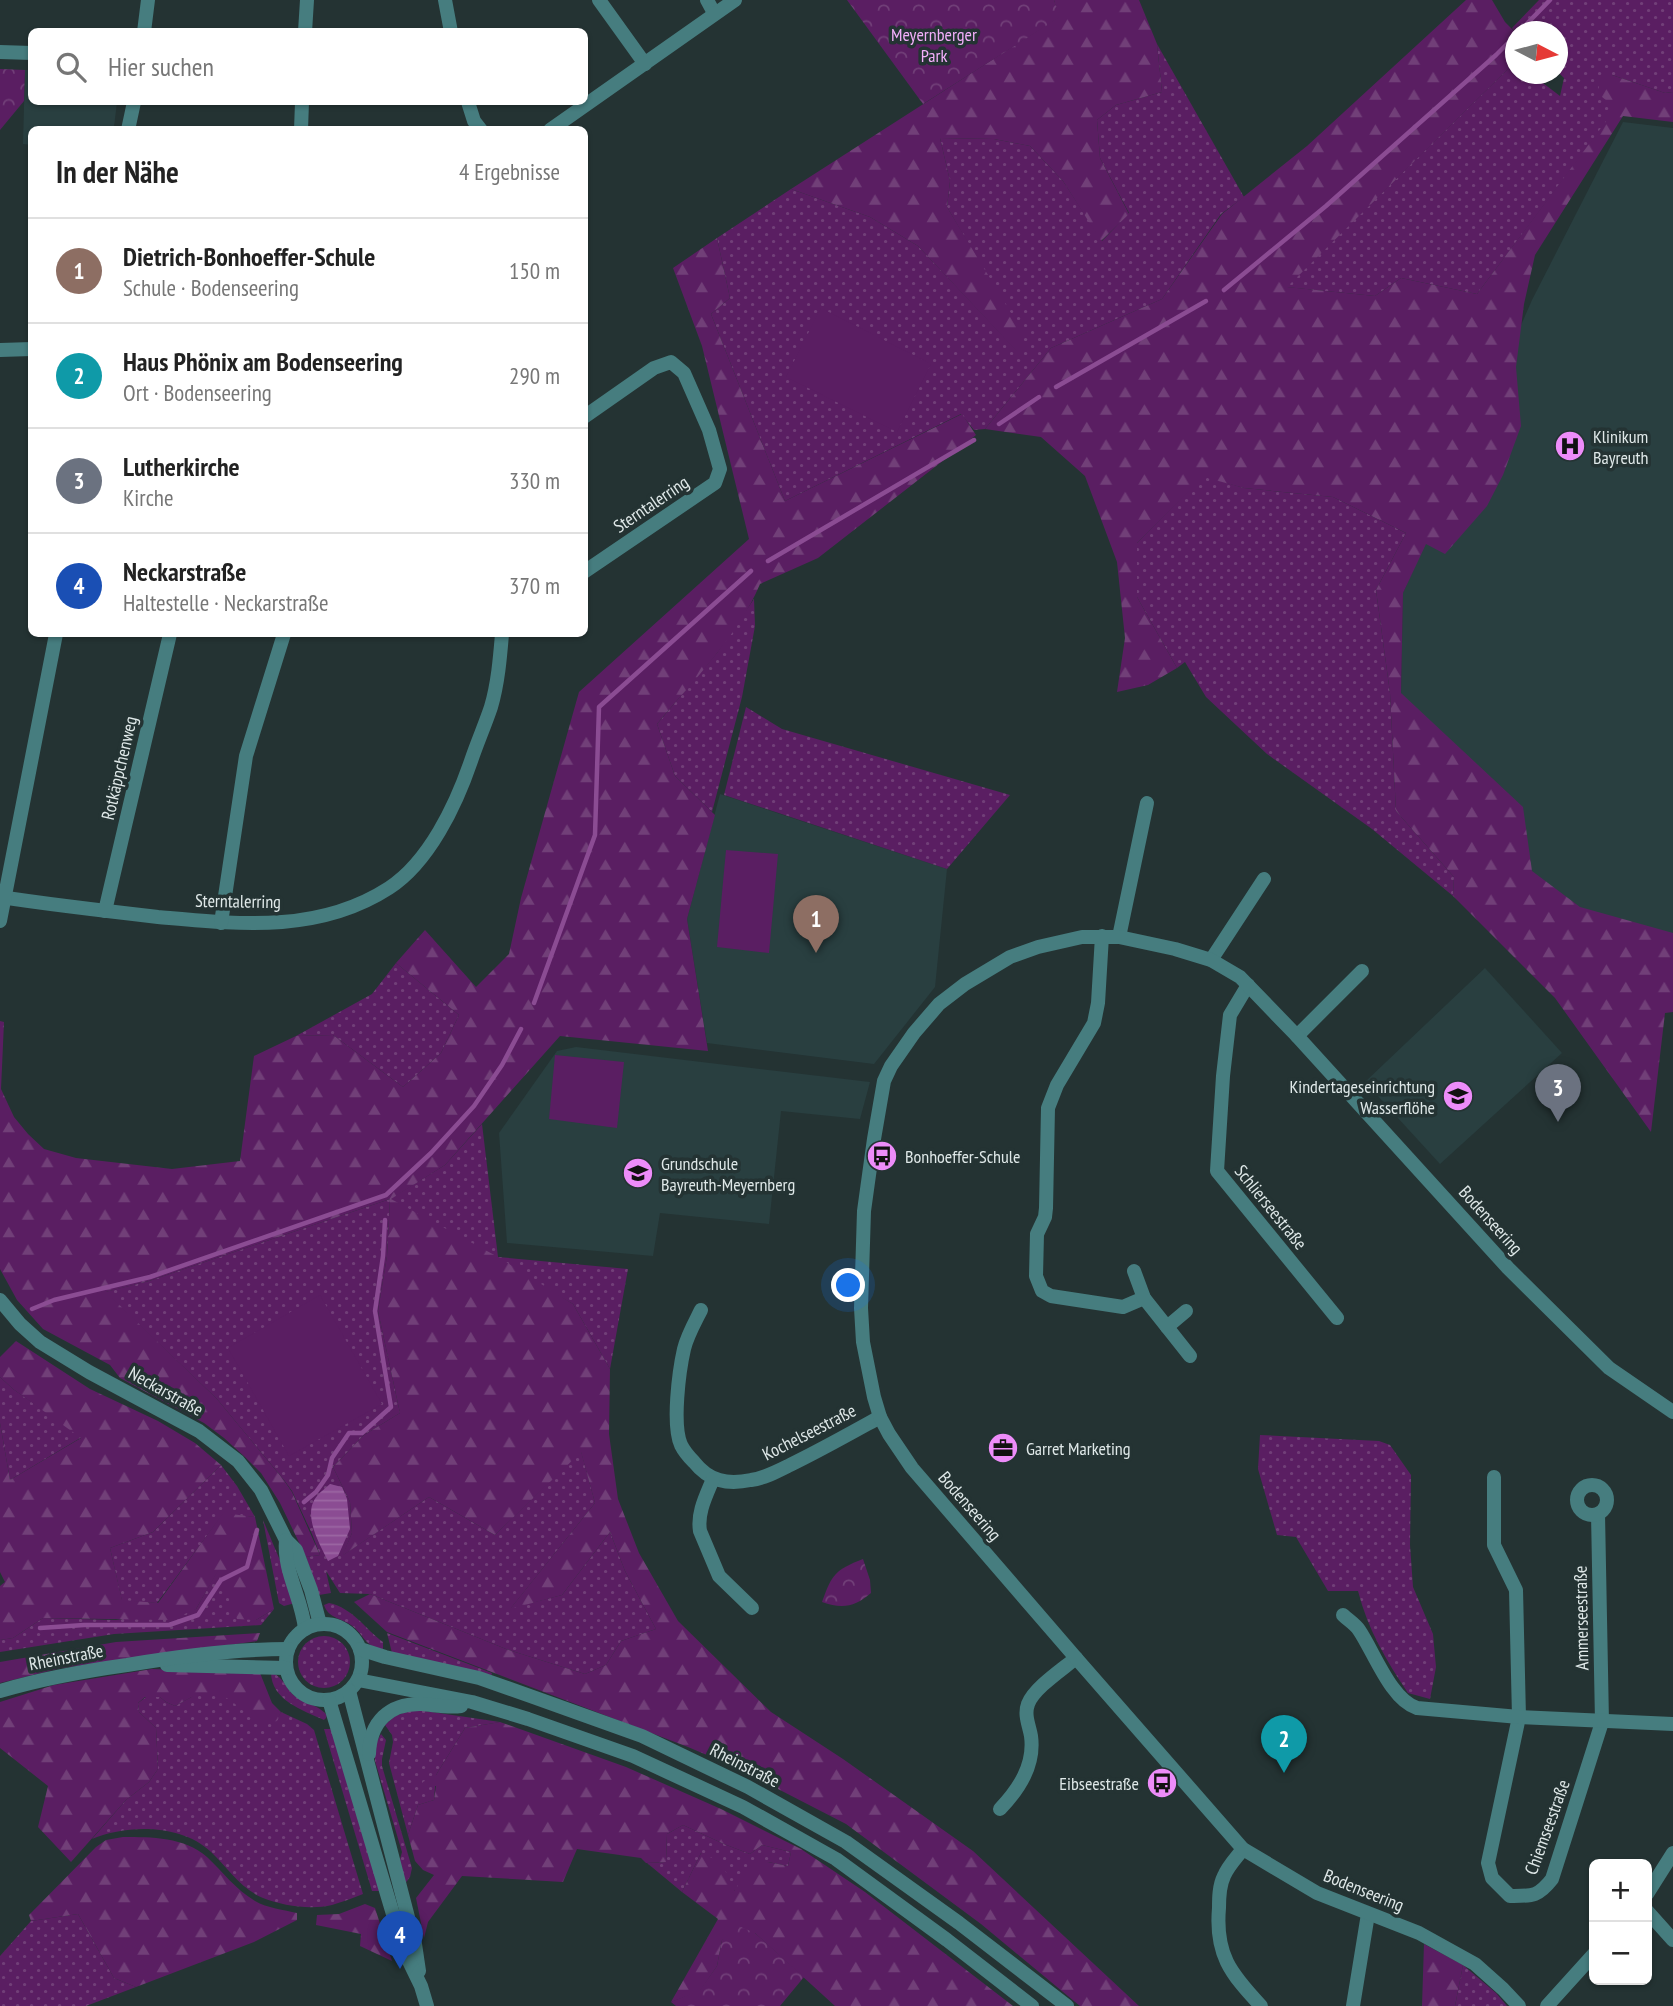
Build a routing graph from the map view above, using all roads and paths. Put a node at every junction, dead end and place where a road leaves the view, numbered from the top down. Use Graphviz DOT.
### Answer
graph roads {
  1 [pos="148,0"];
  2 [pos="307,0"];
  3 [pos="445,0"];
  4 [pos="599,0"];
  5 [pos="735,0"];
  6 [pos="711,7"];
  7 [pos="144,28"];
  8 [pos="305,28"];
  9 [pos="450,28"];
  10 [pos="0,52"];
  11 [pos="28,53"];
  12 [pos="645,64"];
  13 [pos="588,104"];
  14 [pos="133,105"];
  15 [pos="302,105"];
  16 [pos="469,105"];
  17 [pos="586,105"];
  18 [pos="129,126"];
  19 [pos="302,126"];
  20 [pos="478,126"];
  21 [pos="556,126"];
  22 [pos="28,349"];
  23 [pos="0,350"];
  24 [pos="588,414"];
  25 [pos="588,569"];
  26 [pos="55,637"];
  27 [pos="169,637"];
  28 [pos="283,637"];
  29 [pos="502,637"];
  30 [pos="1147,803"];
  31 [pos="1264,878"];
  32 [pos="2,898"];
  33 [pos="105,911"];
  34 [pos="0,920"];
  35 [pos="221,923"];
  36 [pos="1102,936"];
  37 [pos="1119,937"];
  38 [pos="1211,960"];
  39 [pos="1362,971"];
  40 [pos="1248,985"];
  41 [pos="1297,1035"];
  42 [pos="1134,1271"];
  43 [pos="1144,1297"];
  44 [pos="0,1300"];
  45 [pos="701,1310"];
  46 [pos="1186,1311"];
  47 [pos="1336,1318"];
  48 [pos="1167,1327"];
  49 [pos="1190,1356"];
  50 [pos="1673,1412"];
  51 [pos="880,1417"];
  52 [pos="1494,1477"];
  53 [pos="713,1479"];
  54 [pos="1598,1514"];
  55 [pos="286,1540"];
  56 [pos="752,1608"];
  57 [pos="1343,1615"];
  58 [pos="320,1624"];
  59 [pos="305,1629"];
  60 [pos="288,1650"];
  61 [pos="360,1650"];
  62 [pos="1076,1658"];
  63 [pos="141,1662"];
  64 [pos="286,1668"];
  65 [pos="353,1685"];
  66 [pos="0,1691"];
  67 [pos="329,1700"];
  68 [pos="472,1702"];
  69 [pos="1519,1717"];
  70 [pos="1602,1722"];
  71 [pos="1673,1724"];
  72 [pos="368,1768"];
  73 [pos="1000,1809"];
  74 [pos="1243,1849"];
  75 [pos="1673,1853"];
  76 [pos="1652,1886"];
  77 [pos="1368,1914"];
  78 [pos="1652,1916"];
  79 [pos="1673,1940"];
  80 [pos="1589,1960"];
  81 [pos="421,1986"];
  82 [pos="427,2006"];
  83 [pos="1032,2006"];
  84 [pos="1067,2006"];
  85 [pos="1261,2006"];
  86 [pos="1353,2006"];
  87 [pos="1519,2006"];
  88 [pos="1547,2006"];
  1 -- 7 [label="street"];
  2 -- 8 [label="street"];
  3 -- 9 [label="street"];
  4 -- 12 [label="street"];
  5 -- 6 [label="street"];
  6 -- 12 [label="street"];
  10 -- 11 [label="street"];
  12 -- 13 [label="street"];
  14 -- 18 [label="street"];
  15 -- 19 [label="street"];
  16 -- 20 [label="street"];
  17 -- 21 [label="street"];
  22 -- 23 [label="street"];
  24 -- 25 [label="street, Sterntalerring"];
  26 -- 32 [label="street"];
  27 -- 33 [label="street, Rotkäppchenweg"];
  28 -- 35 [label="street"];
  29 -- 35 [label="street, Sterntalerring"];
  30 -- 37 [label="street"];
  31 -- 38 [label="street"];
  32 -- 33 [label="street, Sterntalerring"];
  32 -- 34 [label="street"];
  33 -- 35 [label="street, Sterntalerring"];
  36 -- 37 [label="street, Bodenseering"];
  36 -- 43 [label="street"];
  36 -- 51 [label="street, Bodenseering"];
  37 -- 38 [label="street, Bodenseering"];
  38 -- 40 [label="street, Bodenseering"];
  39 -- 41 [label="street"];
  40 -- 41 [label="street, Bodenseering"];
  40 -- 47 [label="street, Schlierseestraße"];
  41 -- 50 [label="street, Bodenseering"];
  42 -- 43 [label="street"];
  43 -- 48 [label="street"];
  44 -- 55 [label="street, Neckarstraße"];
  45 -- 53 [label="street"];
  46 -- 48 [label="street"];
  48 -- 49 [label="street"];
  51 -- 53 [label="street, Kochelseestraße"];
  51 -- 62 [label="street, Bodenseering"];
  52 -- 69 [label="street"];
  53 -- 56 [label="street"];
  54 -- 70 [label="street, Ammerseestraße"];
  55 -- 58 [label="street, Neckarstraße"];
  55 -- 59 [label="street, Neckarstraße"];
  57 -- 69 [label="street"];
  58 -- 59 [label="street"];
  58 -- 61 [label="street"];
  59 -- 60 [label="street"];
  60 -- 63 [label="street, Rheinstraße"];
  60 -- 64 [label="street"];
  61 -- 65 [label="street"];
  61 -- 84 [label="street, Rheinstraße"];
  62 -- 73 [label="street"];
  62 -- 74 [label="street, Bodenseering"];
  63 -- 64 [label="street, Rheinstraße"];
  63 -- 66 [label="street, Rheinstraße"];
  64 -- 67 [label="street"];
  65 -- 67 [label="street"];
  65 -- 68 [label="street"];
  65 -- 72 [label="street"];
  67 -- 81 [label="street"];
  68 -- 72 [label="street"];
  68 -- 83 [label="street"];
  69 -- 70 [label="street"];
  69 -- 70 [label="street, Chiemseestraße"];
  70 -- 71 [label="street"];
  72 -- 81 [label="street"];
  74 -- 77 [label="street, Bodenseering"];
  74 -- 85 [label="street"];
  75 -- 76 [label="street"];
  77 -- 86 [label="street"];
  77 -- 87 [label="street, Bodenseering"];
  78 -- 79 [label="street"];
  80 -- 88 [label="street"];
  81 -- 82 [label="street"];
}
